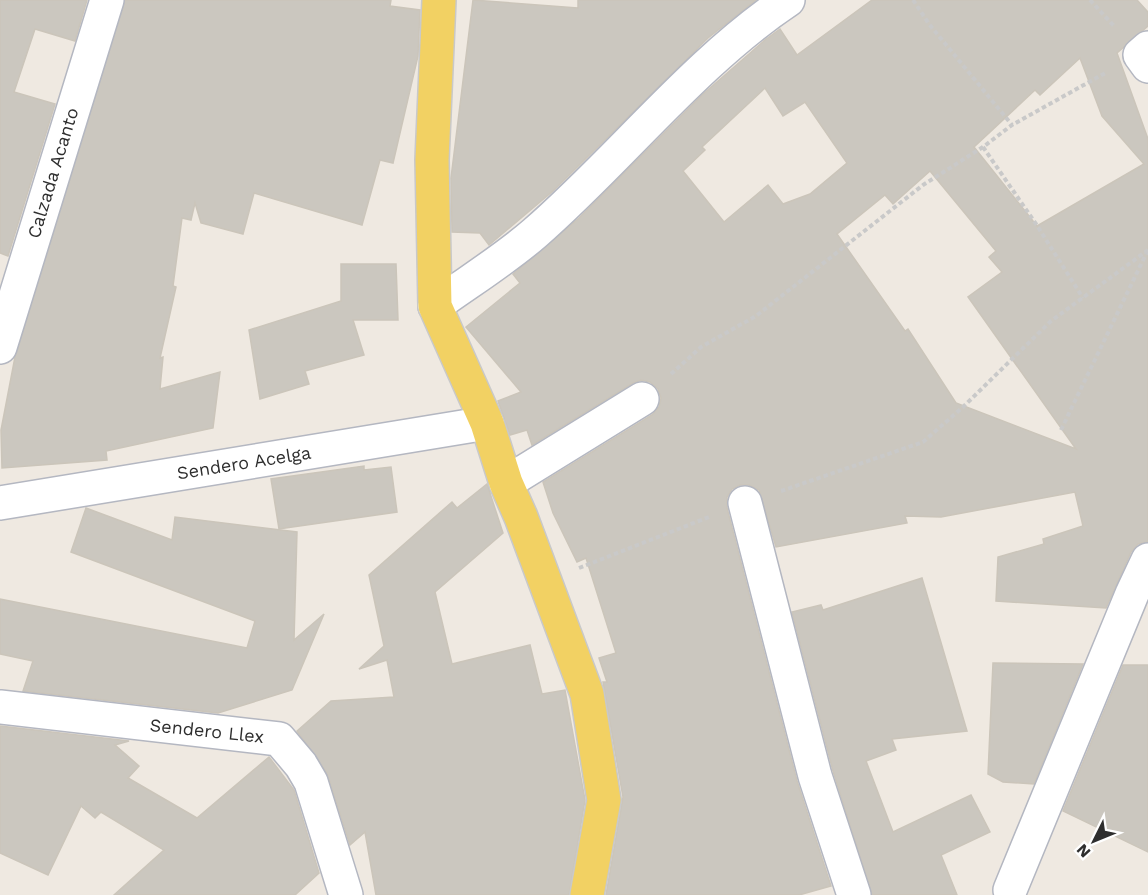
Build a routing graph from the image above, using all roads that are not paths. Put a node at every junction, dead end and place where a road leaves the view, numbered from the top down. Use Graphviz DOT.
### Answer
graph roads {
  1 [pos="107,0"];
  2 [pos="439,0"];
  3 [pos="788,0"];
  4 [pos="435,306"];
  5 [pos="0,347"];
  6 [pos="642,399"];
  7 [pos="487,423"];
  8 [pos="506,483"];
  9 [pos="0,503"];
  10 [pos="745,503"];
  11 [pos="1148,560"];
  12 [pos="0,707"];
  13 [pos="1011,893"];
  14 [pos="346,895"];
  15 [pos="587,895"];
  16 [pos="854,895"];
  1 -- 5 [label="street, Calzada Acanto"];
  2 -- 4 [label="main road"];
  3 -- 4 [label="street"];
  4 -- 7 [label="main road"];
  6 -- 8 [label="street"];
  7 -- 8 [label="main road"];
  7 -- 9 [label="street, Sendero Acelga"];
  8 -- 15 [label="main road"];
  10 -- 16 [label="street"];
  11 -- 13 [label="street"];
  12 -- 14 [label="street, Sendero Llex"];
}
